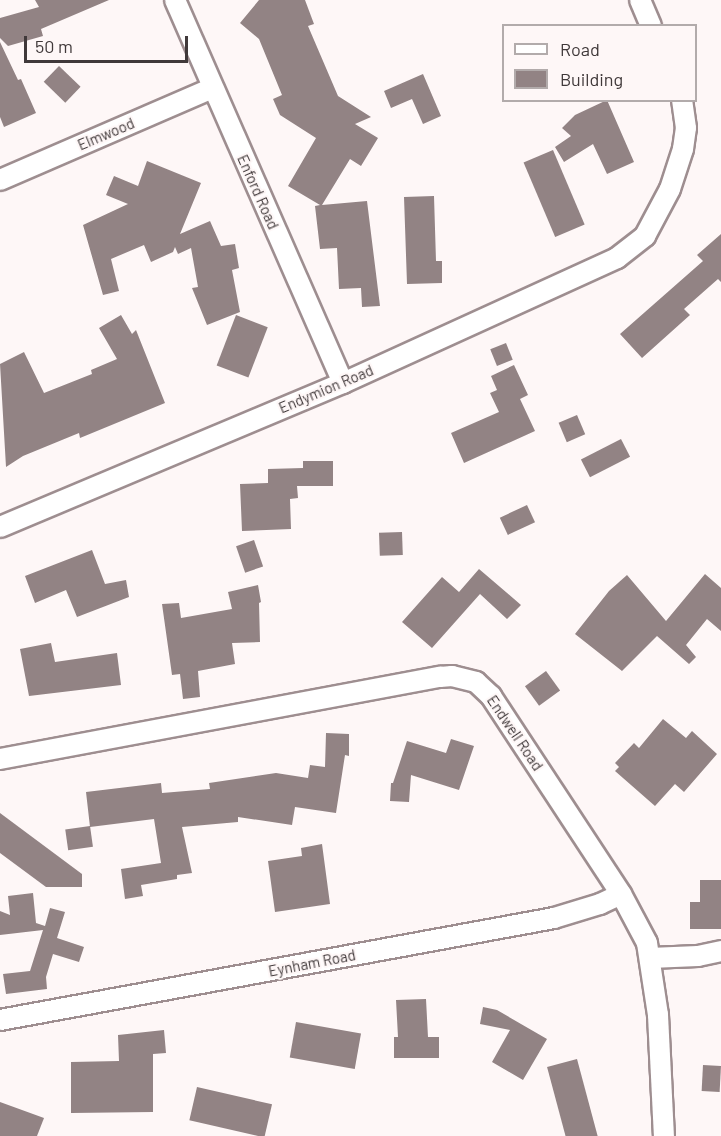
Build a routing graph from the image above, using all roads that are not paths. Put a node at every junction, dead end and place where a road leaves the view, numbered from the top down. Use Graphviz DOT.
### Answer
graph roads {
  1 [pos="175,0"];
  2 [pos="640,0"];
  3 [pos="650,24"];
  4 [pos="213,88"];
  5 [pos="682,102"];
  6 [pos="0,180"];
  7 [pos="343,383"];
  8 [pos="0,527"];
  9 [pos="0,759"];
  10 [pos="621,894"];
  11 [pos="721,953"];
  12 [pos="650,958"];
  13 [pos="0,1020"];
  14 [pos="664,1136"];
  1 -- 4 [label="street, Enford Road"];
  2 -- 3 [label="street"];
  4 -- 6 [label="street, Elmwood"];
  4 -- 7 [label="street, Enford Road"];
  5 -- 7 [label="street, Endymion Road"];
  7 -- 8 [label="street, Endymion Road"];
  9 -- 10 [label="street, Endwell Road"];
  10 -- 12 [label="street, Endwell Road"];
  10 -- 13 [label="street, Eynham Road"];
  11 -- 12 [label="street"];
  12 -- 14 [label="street, Endwell Road"];
}
